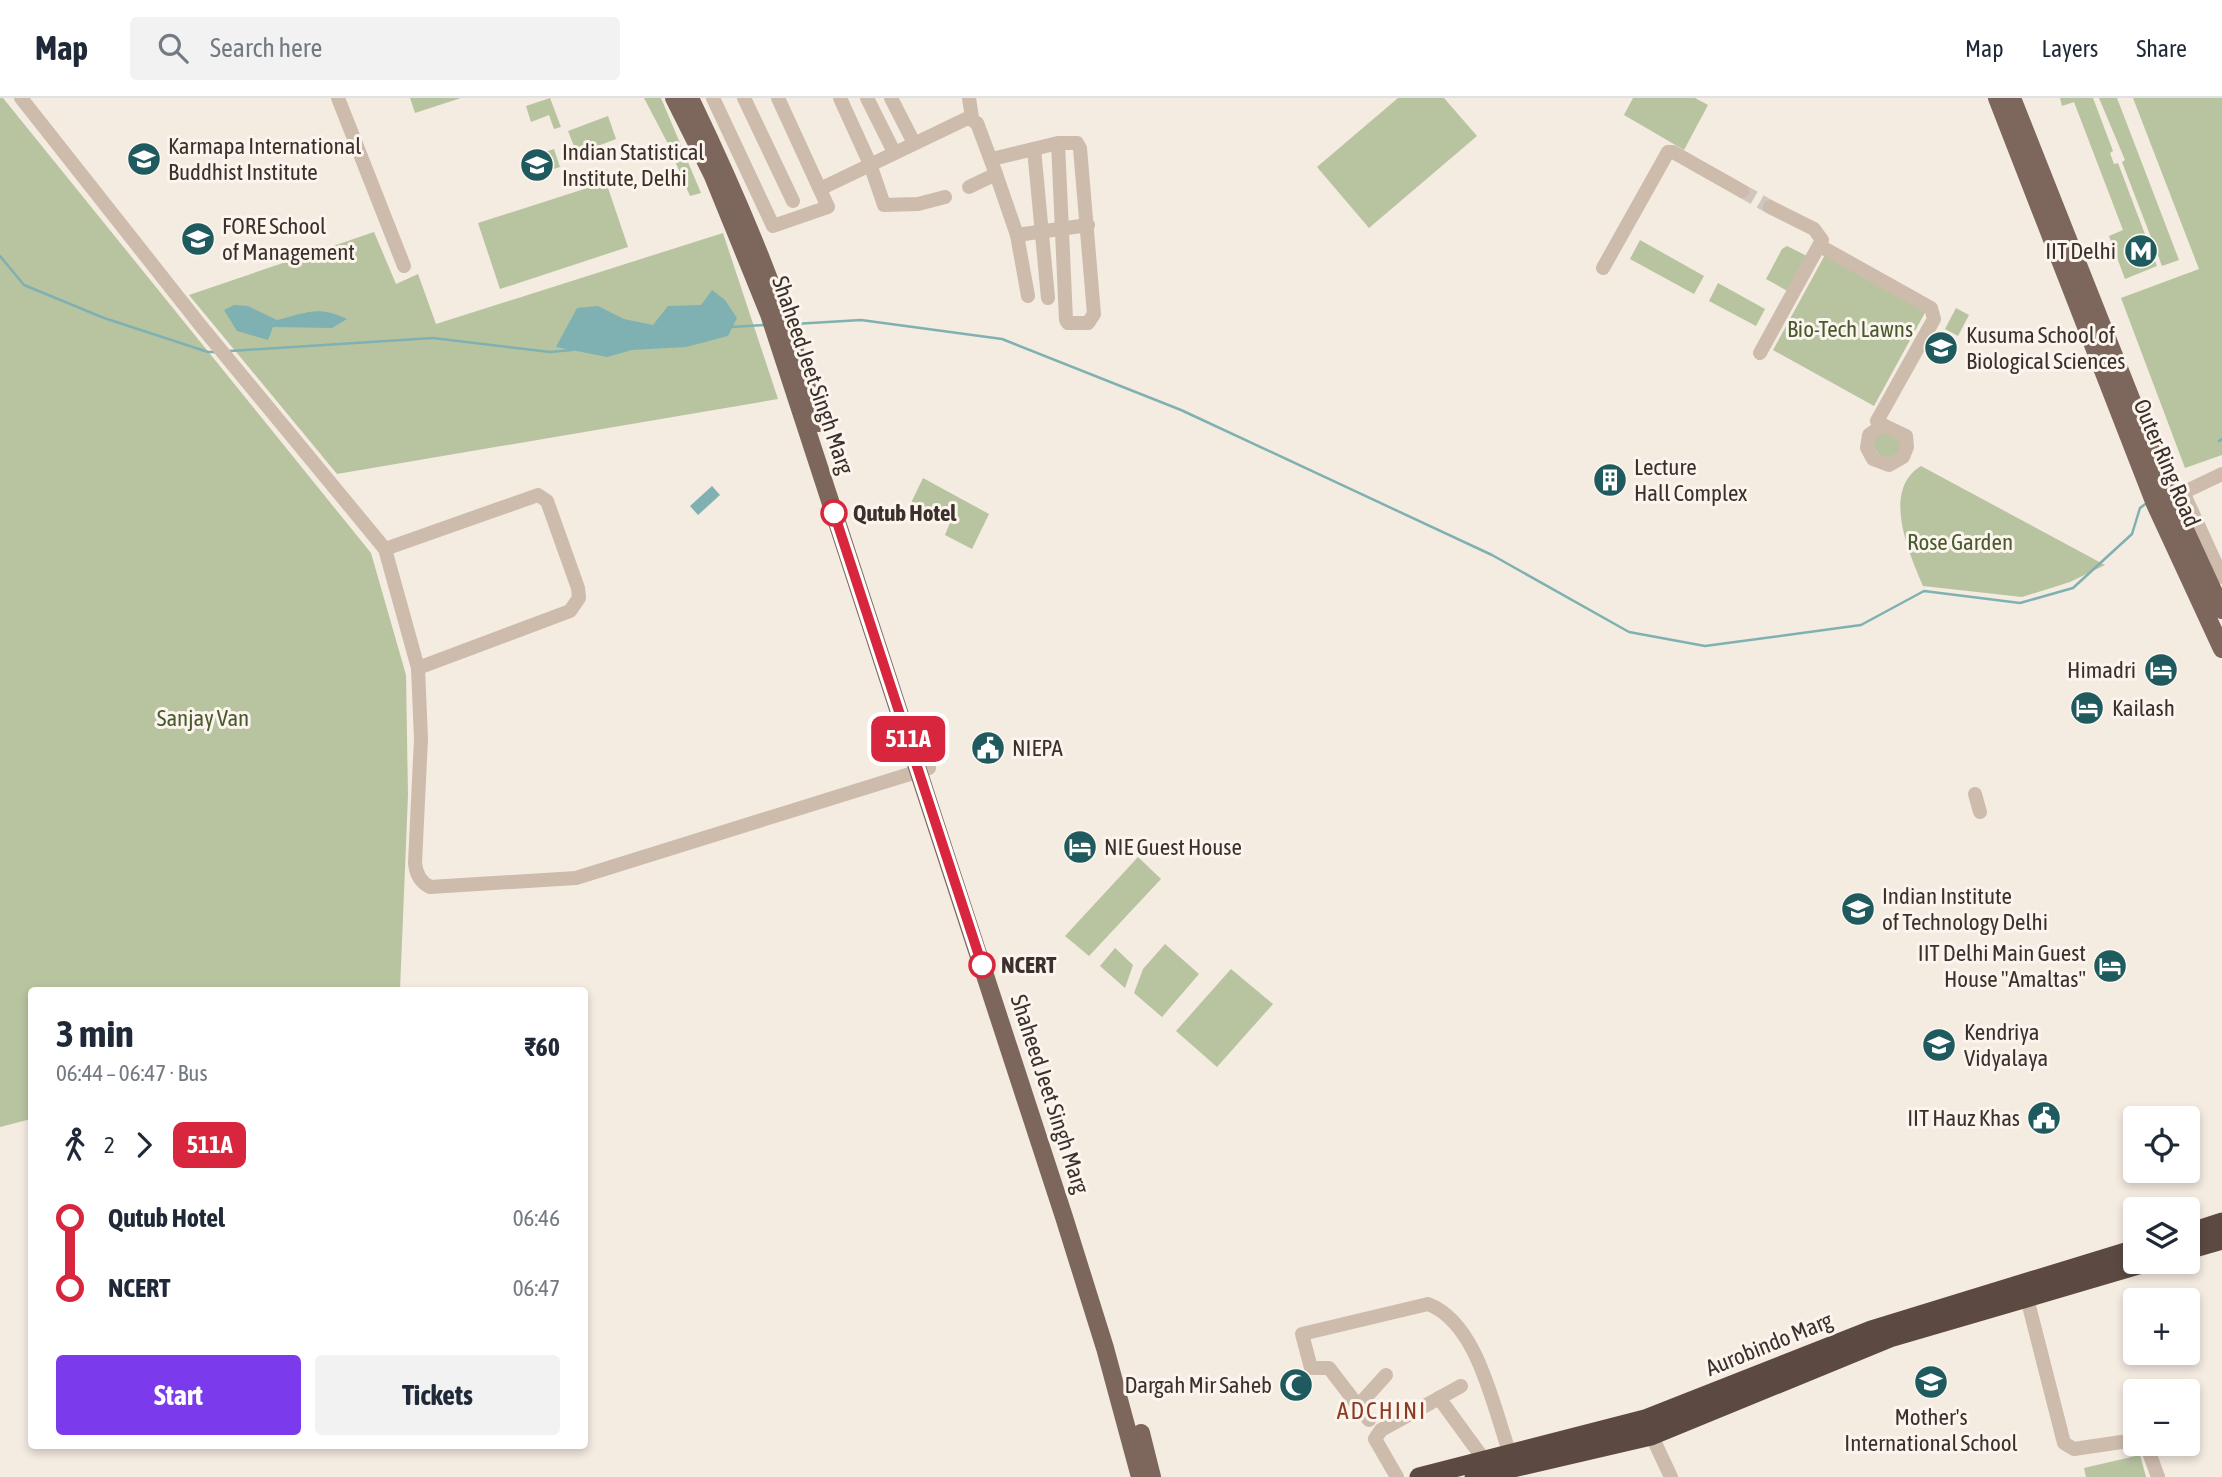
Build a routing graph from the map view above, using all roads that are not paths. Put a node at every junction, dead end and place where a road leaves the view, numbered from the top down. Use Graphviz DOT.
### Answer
graph roads {
  1 [pos="21,98"];
  2 [pos="338,98"];
  3 [pos="713,98"];
  4 [pos="744,98"];
  5 [pos="778,98"];
  6 [pos="840,98"];
  7 [pos="867,98"];
  8 [pos="891,98"];
  9 [pos="969,98"];
  10 [pos="1997,98"];
  11 [pos="2012,98"];
  12 [pos="687,101"];
  13 [pos="972,118"];
  14 [pos="915,143"];
  15 [pos="1058,144"];
  16 [pos="1034,149"];
  17 [pos="894,152"];
  18 [pos="992,159"];
  19 [pos="870,164"];
  20 [pos="996,174"];
  21 [pos="969,187"];
  22 [pos="822,188"];
  23 [pos="1742,191"];
  24 [pos="945,197"];
  25 [pos="793,201"];
  26 [pos="1770,206"];
  27 [pos="1088,225"];
  28 [pos="1062,229"];
  29 [pos="1041,231"];
  30 [pos="1017,235"];
  31 [pos="1820,246"];
  32 [pos="404,266"];
  33 [pos="1603,268"];
  34 [pos="1028,296"];
  35 [pos="1048,298"];
  36 [pos="1760,353"];
  37 [pos="1882,424"];
  38 [pos="2222,474"];
  39 [pos="2177,495"];
  40 [pos="385,549"];
  41 [pos="2202,549"];
  42 [pos="2222,577"];
  43 [pos="2222,610"];
  44 [pos="2222,649"];
  45 [pos="418,668"];
  46 [pos="923,769"];
  47 [pos="1975,794"];
  48 [pos="1980,812"];
  49 [pos="2222,1222"];
  50 [pos="2200,1229"];
  51 [pos="2222,1240"];
  52 [pos="2200,1246"];
  53 [pos="2123,1254"];
  54 [pos="2123,1270"];
  55 [pos="2027,1298"];
  56 [pos="1298,1319"];
  57 [pos="1302,1334"];
  58 [pos="1386,1375"];
  59 [pos="1461,1386"];
  60 [pos="1439,1398"];
  61 [pos="1358,1406"];
  62 [pos="1369,1420"];
  63 [pos="1648,1428"];
  64 [pos="2123,1442"];
  65 [pos="2150,1456"];
  66 [pos="1512,1466"];
  67 [pos="1479,1469"];
  68 [pos="1140,1477"];
  69 [pos="1152,1477"];
  70 [pos="1397,1477"];
  71 [pos="1419,1477"];
  72 [pos="1671,1477"];
  73 [pos="2158,1477"];
  1 -- 40 [label="street"];
  2 -- 32 [label="street"];
  3 -- 22 [label="street"];
  4 -- 25 [label="street"];
  5 -- 22 [label="street"];
  6 -- 19 [label="street"];
  7 -- 17 [label="street"];
  8 -- 14 [label="street"];
  9 -- 13 [label="street"];
  10 -- 44 [label="main road, Outer Ring Road"];
  11 -- 39 [label="main road, Outer Ring Road"];
  12 -- 46 [label="main road, Shaheed Jeet Singh Marg"];
  13 -- 14 [label="street"];
  13 -- 18 [label="street"];
  14 -- 17 [label="street"];
  15 -- 16 [label="street"];
  15 -- 27 [label="street"];
  15 -- 28 [label="street"];
  16 -- 18 [label="street"];
  16 -- 29 [label="street"];
  17 -- 19 [label="street"];
  18 -- 20 [label="street"];
  19 -- 22 [label="street"];
  19 -- 24 [label="street"];
  20 -- 21 [label="street"];
  20 -- 30 [label="street"];
  23 -- 33 [label="street"];
  26 -- 31 [label="street"];
  27 -- 28 [label="street"];
  27 -- 28 [label="street"];
  28 -- 29 [label="street"];
  29 -- 30 [label="street"];
  29 -- 35 [label="street"];
  30 -- 34 [label="street"];
  31 -- 36 [label="street"];
  31 -- 37 [label="street"];
  38 -- 39 [label="street"];
  39 -- 41 [label="main road, Outer Ring Road"];
  40 -- 45 [label="street"];
  40 -- 45 [label="street"];
  41 -- 42 [label="street"];
  41 -- 43 [label="main road, Outer Ring Road"];
  45 -- 46 [label="street"];
  46 -- 68 [label="main road, Shaheed Jeet Singh Marg"];
  46 -- 69 [label="main road, Shaheed Jeet Singh Marg"];
  47 -- 48 [label="street"];
  49 -- 50 [label="highway"];
  51 -- 52 [label="highway"];
  53 -- 63 [label="highway, Aurobindo Marg"];
  54 -- 55 [label="highway, Aurobindo Marg"];
  55 -- 63 [label="highway, Aurobindo Marg"];
  55 -- 64 [label="street"];
  56 -- 57 [label="street"];
  57 -- 61 [label="street"];
  57 -- 66 [label="street"];
  58 -- 61 [label="street"];
  59 -- 60 [label="street"];
  60 -- 67 [label="street"];
  60 -- 70 [label="street"];
  61 -- 62 [label="street"];
  63 -- 66 [label="highway, Aurobindo Marg"];
  63 -- 72 [label="street"];
  65 -- 73 [label="street"];
  66 -- 67 [label="highway, Aurobindo Marg"];
  67 -- 71 [label="highway, Aurobindo Marg"];
}
